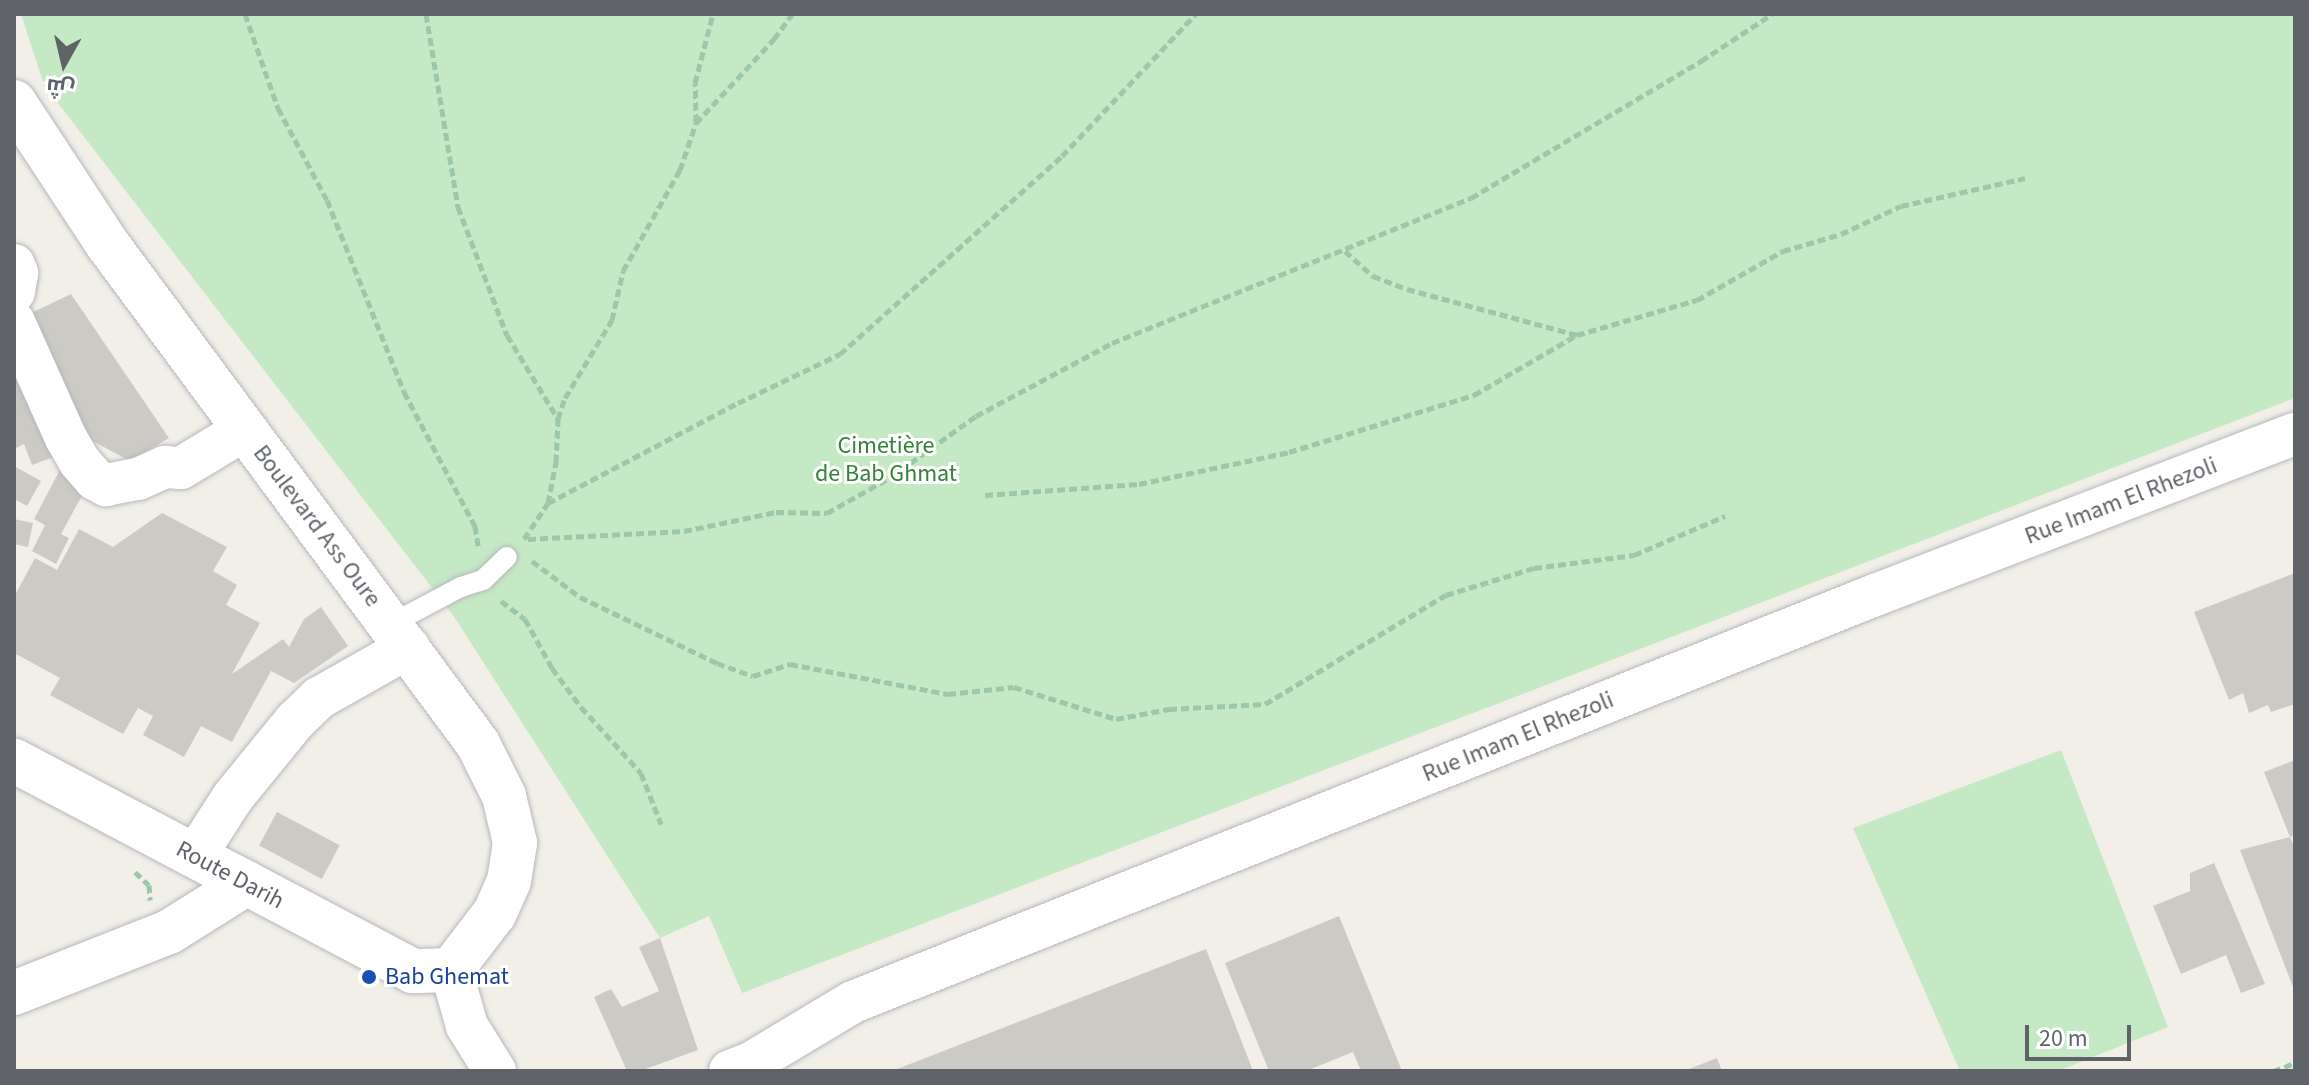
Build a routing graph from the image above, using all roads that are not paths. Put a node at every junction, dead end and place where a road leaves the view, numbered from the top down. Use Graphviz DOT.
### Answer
graph roads {
  1 [pos="14,102"];
  2 [pos="14,265"];
  3 [pos="14,292"];
  4 [pos="14,322"];
  5 [pos="244,430"];
  6 [pos="2295,434"];
  7 [pos="511,553"];
  8 [pos="400,636"];
  9 [pos="14,761"];
  10 [pos="195,856"];
  11 [pos="247,883"];
  12 [pos="451,970"];
  13 [pos="14,993"];
  14 [pos="467,1026"];
  15 [pos="747,1068"];
  16 [pos="495,1071"];
  17 [pos="524,1071"];
  1 -- 5 [label="street, Boulevard Ass Oure"];
  2 -- 3 [label="street"];
  4 -- 5 [label="street"];
  5 -- 8 [label="street, Boulevard Ass Oure"];
  6 -- 15 [label="street, Rue Imam El Rhezoli"];
  7 -- 8 [label="lane"];
  8 -- 10 [label="street"];
  8 -- 12 [label="street, Boulevard Ass Oure"];
  9 -- 10 [label="street, Route Darih"];
  10 -- 11 [label="street, Route Darih"];
  11 -- 12 [label="street, Route Darih"];
  11 -- 13 [label="street"];
  12 -- 14 [label="street"];
  14 -- 16 [label="street"];
  14 -- 17 [label="street"];
}
